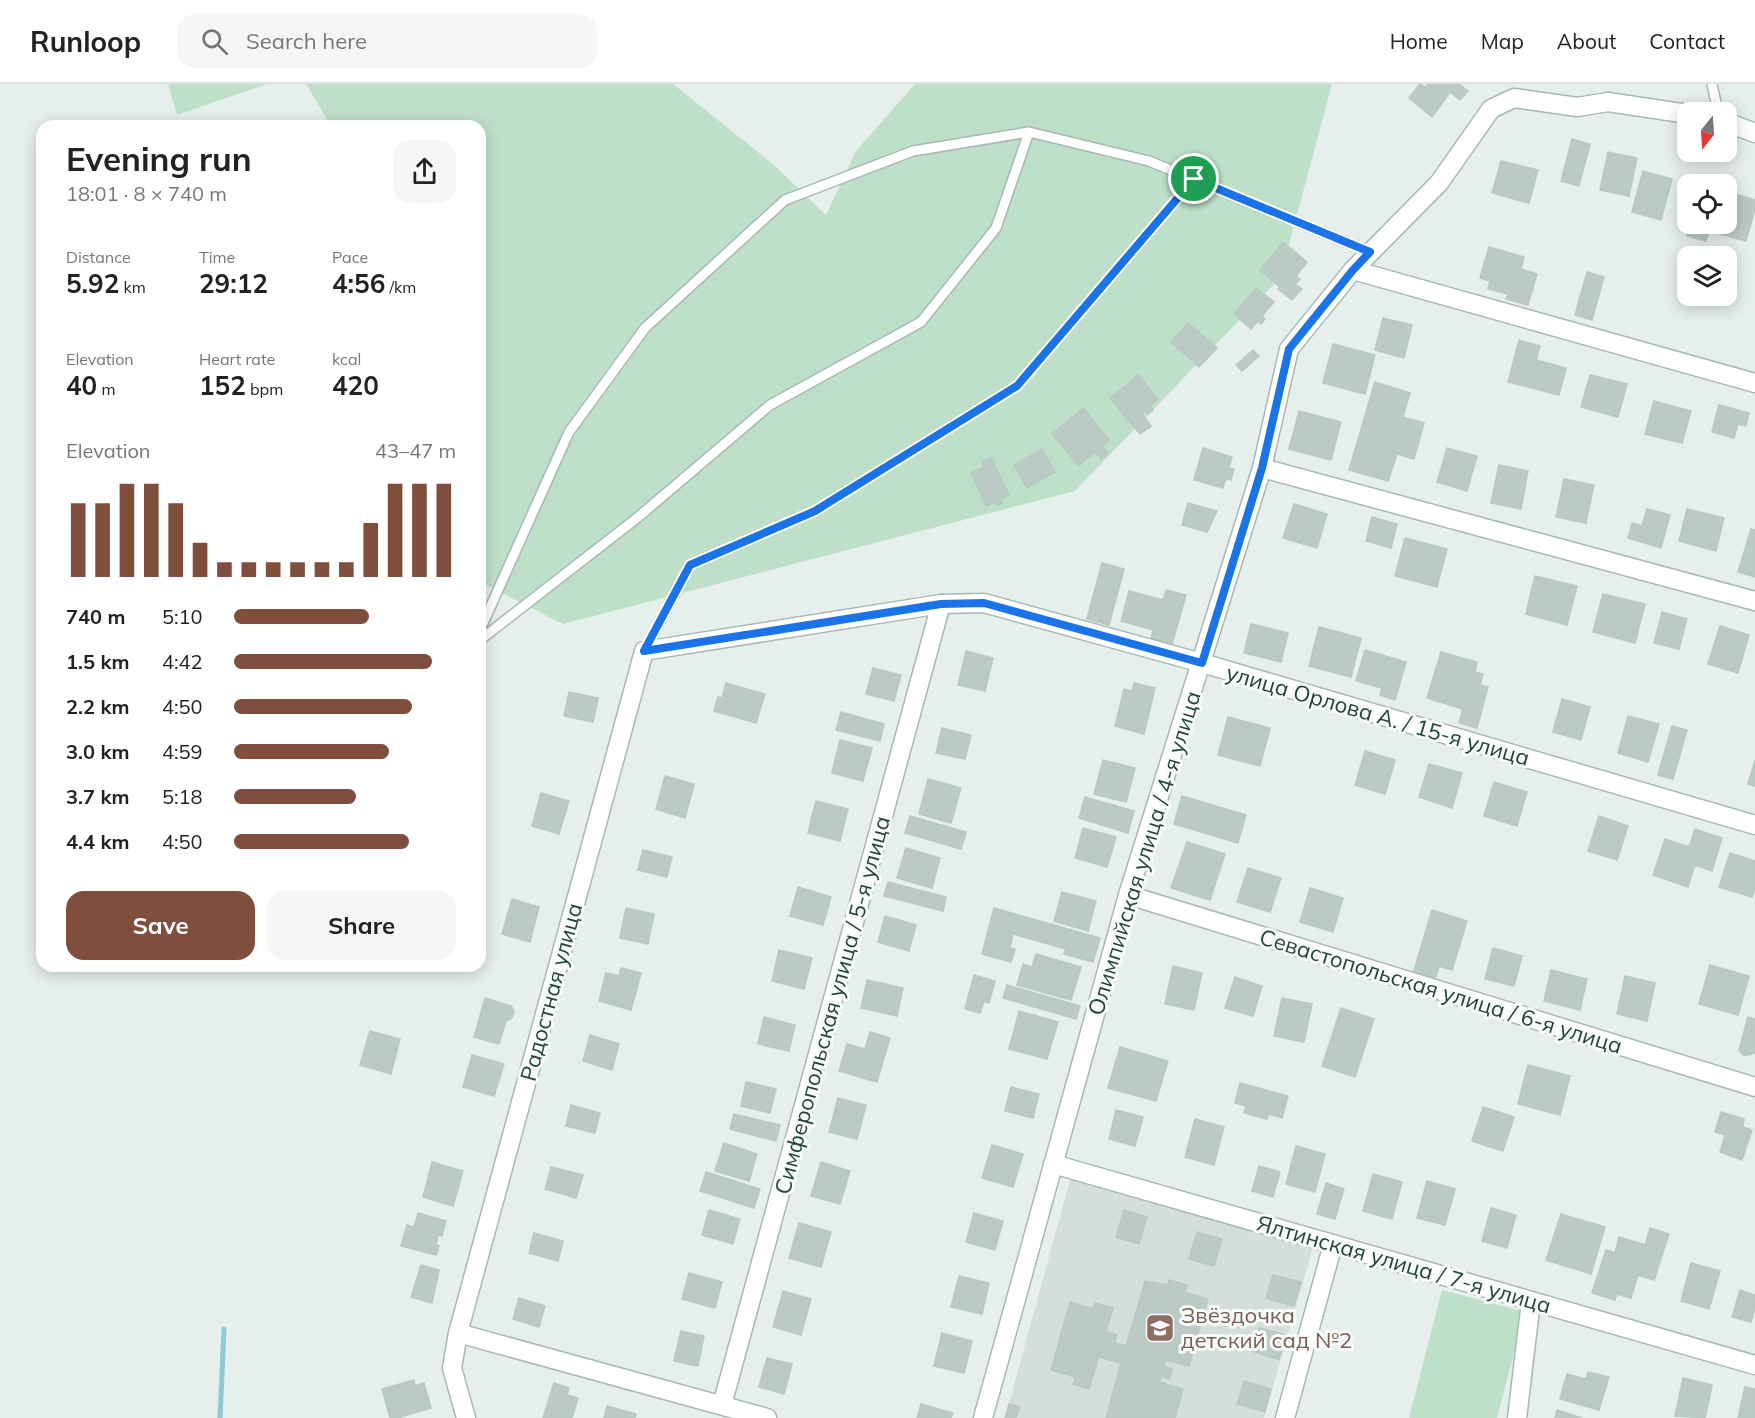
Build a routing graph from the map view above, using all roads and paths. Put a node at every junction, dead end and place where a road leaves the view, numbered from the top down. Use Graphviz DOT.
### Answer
graph roads {
  1 [pos="1713,84"];
  2 [pos="1716,102"];
  3 [pos="1677,112"];
  4 [pos="1737,127"];
  5 [pos="1029,132"];
  6 [pos="1755,134"];
  7 [pos="1194,179"];
  8 [pos="1370,252"];
  9 [pos="1353,270"];
  10 [pos="1755,383"];
  11 [pos="1262,468"];
  12 [pos="1755,601"];
  13 [pos="941,604"];
  14 [pos="486,617"];
  15 [pos="486,635"];
  16 [pos="644,651"];
  17 [pos="1202,663"];
  18 [pos="1755,825"];
  19 [pos="1128,896"];
  20 [pos="1755,1087"];
  21 [pos="1053,1164"];
  22 [pos="1333,1244"];
  23 [pos="1532,1302"];
  24 [pos="458,1333"];
  25 [pos="1755,1365"];
  26 [pos="722,1405"];
  27 [pos="466,1418"];
  28 [pos="767,1418"];
  29 [pos="983,1418"];
  30 [pos="1286,1418"];
  31 [pos="1517,1418"];
  1 -- 2 [label="lane"];
  3 -- 8 [label="street, Олимпийская улица / 4-я улица"];
  4 -- 6 [label="street"];
  5 -- 7 [label="lane"];
  5 -- 14 [label="lane"];
  5 -- 15 [label="lane"];
  7 -- 8 [label="lane"];
  7 -- 16 [label="lane"];
  8 -- 9 [label="street, Олимпийская улица / 4-я улица"];
  9 -- 10 [label="street"];
  9 -- 11 [label="street, Олимпийская улица / 4-я улица"];
  11 -- 12 [label="street"];
  11 -- 17 [label="street, Олимпийская улица / 4-я улица"];
  13 -- 16 [label="street, улица Орлова А. / 15-я улица"];
  13 -- 17 [label="street, улица Орлова А. / 15-я улица"];
  13 -- 26 [label="street, Симферопольская улица / 5-я улица"];
  16 -- 24 [label="street, Радостная улица"];
  17 -- 18 [label="street, улица Орлова А. / 15-я улица"];
  17 -- 19 [label="street, Олимпийская улица / 4-я улица"];
  19 -- 20 [label="street, Севастопольская улица / 6-я улица"];
  19 -- 21 [label="street, Олимпийская улица / 4-я улица"];
  21 -- 22 [label="street, Ялтинская улица / 7-я улица"];
  21 -- 29 [label="street, Олимпийская улица / 4-я улица"];
  22 -- 23 [label="street, Ялтинская улица / 7-я улица"];
  22 -- 30 [label="street"];
  23 -- 25 [label="street, Ялтинская улица / 7-я улица"];
  23 -- 31 [label="street"];
  24 -- 26 [label="street"];
  24 -- 27 [label="street, Радостная улица"];
  26 -- 28 [label="street"];
}
